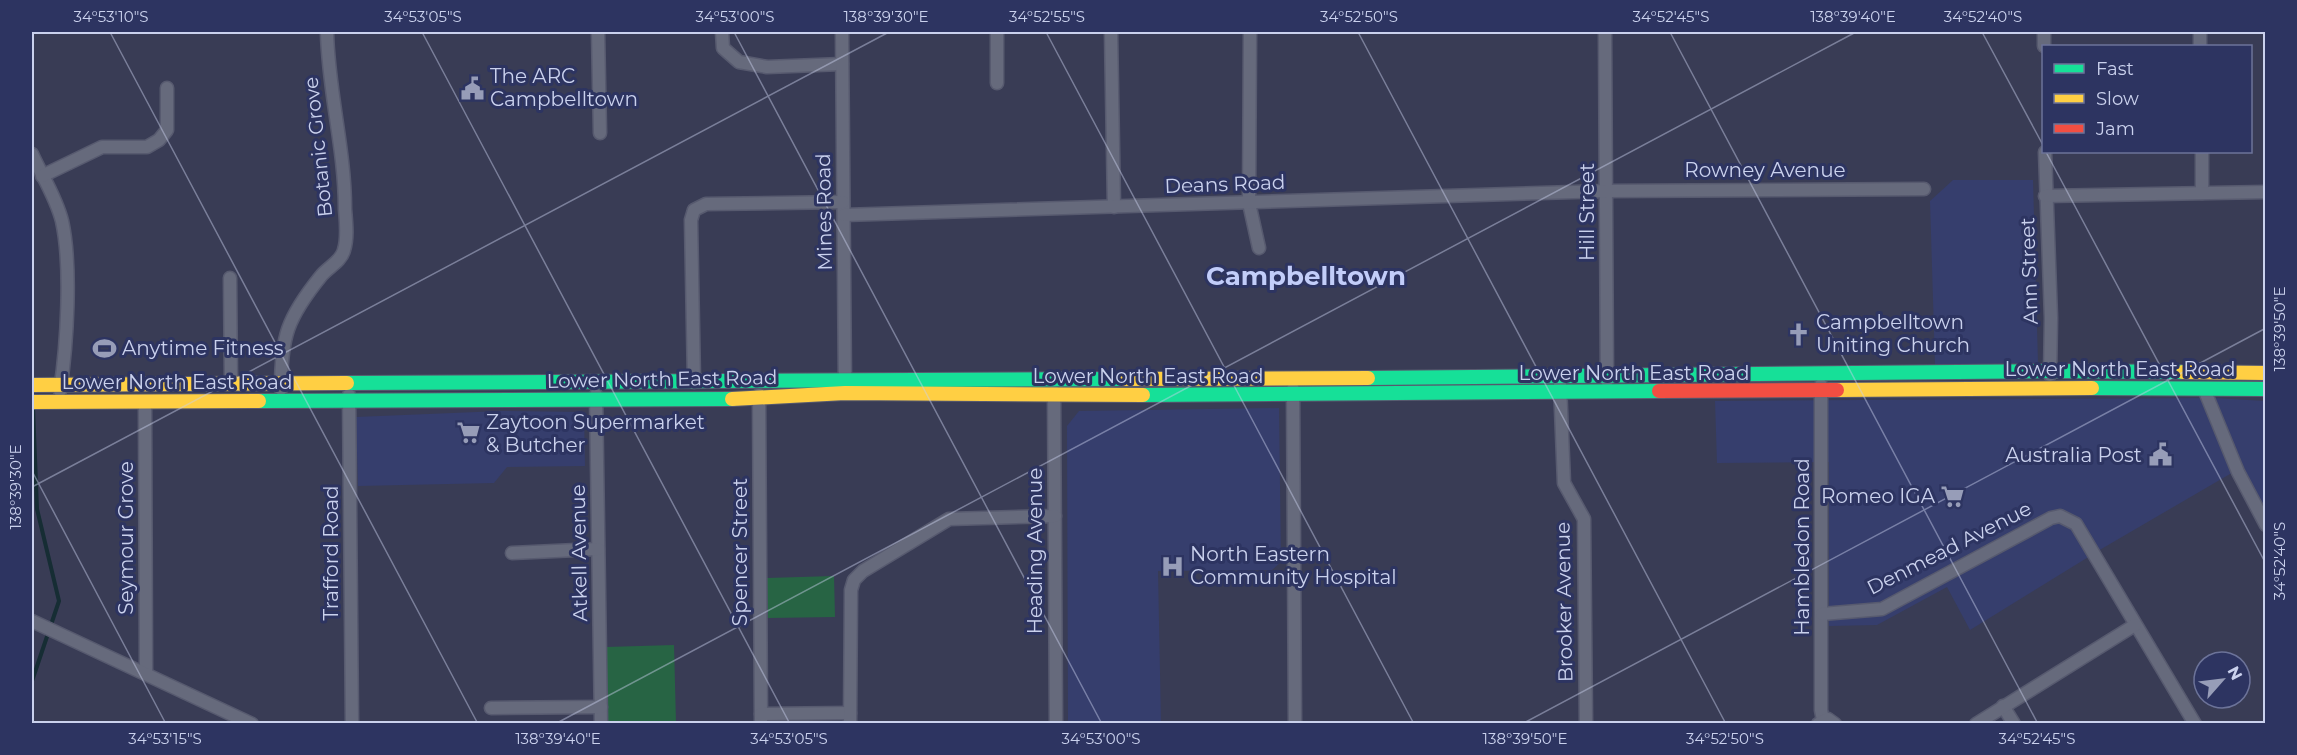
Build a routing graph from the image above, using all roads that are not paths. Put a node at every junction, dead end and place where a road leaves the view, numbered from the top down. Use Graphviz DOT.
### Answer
graph roads {
  1 [pos="327,32"];
  2 [pos="598,32"];
  3 [pos="722,32"];
  4 [pos="842,32"];
  5 [pos="996,32"];
  6 [pos="1111,32"];
  7 [pos="1250,32"];
  8 [pos="1605,32"];
  9 [pos="842,64"];
  10 [pos="997,82"];
  11 [pos="167,88"];
  12 [pos="600,133"];
  13 [pos="2045,153"];
  14 [pos="2202,153"];
  15 [pos="32,154"];
  16 [pos="42,176"];
  17 [pos="1924,189"];
  18 [pos="1607,191"];
  19 [pos="2265,192"];
  20 [pos="2202,193"];
  21 [pos="2045,196"];
  22 [pos="1249,203"];
  23 [pos="1114,207"];
  24 [pos="843,208"];
  25 [pos="1258,248"];
  26 [pos="230,278"];
  27 [pos="2050,372"];
  28 [pos="2265,373"];
  29 [pos="1821,374"];
  30 [pos="1607,376"];
  31 [pos="1293,377"];
  32 [pos="1560,377"];
  33 [pos="1054,378"];
  34 [pos="759,381"];
  35 [pos="281,382"];
  36 [pos="348,382"];
  37 [pos="596,382"];
  38 [pos="694,382"];
  39 [pos="231,383"];
  40 [pos="61,384"];
  41 [pos="36,385"];
  42 [pos="845,386"];
  43 [pos="2050,388"];
  44 [pos="2204,389"];
  45 [pos="2265,389"];
  46 [pos="1821,390"];
  47 [pos="1560,393"];
  48 [pos="1607,393"];
  49 [pos="1293,394"];
  50 [pos="1054,396"];
  51 [pos="759,399"];
  52 [pos="349,400"];
  53 [pos="596,400"];
  54 [pos="281,401"];
  55 [pos="36,402"];
  56 [pos="58,402"];
  57 [pos="145,402"];
  58 [pos="1054,516"];
  59 [pos="2265,525"];
  60 [pos="598,549"];
  61 [pos="512,553"];
  62 [pos="1822,614"];
  63 [pos="37,624"];
  64 [pos="2135,626"];
  65 [pos="146,673"];
  66 [pos="2003,706"];
  67 [pos="601,707"];
  68 [pos="491,708"];
  69 [pos="850,718"];
  70 [pos="761,719"];
  71 [pos="1826,722"];
  72 [pos="252,723"];
  73 [pos="352,723"];
  74 [pos="601,723"];
  75 [pos="1056,723"];
  76 [pos="1295,723"];
  77 [pos="1586,723"];
  78 [pos="1976,723"];
  79 [pos="2014,723"];
  80 [pos="2195,723"];
  1 -- 35 [label="street, Botanic Grove"];
  2 -- 12 [label="street"];
  3 -- 9 [label="street"];
  4 -- 9 [label="street, Mines Road"];
  5 -- 10 [label="street"];
  6 -- 23 [label="street"];
  7 -- 22 [label="street"];
  8 -- 18 [label="street, Hill Street"];
  9 -- 24 [label="street, Mines Road"];
  11 -- 16 [label="street"];
  13 -- 21 [label="street, Ann Street"];
  14 -- 20 [label="street"];
  15 -- 16 [label="street"];
  16 -- 40 [label="street"];
  17 -- 18 [label="street, Rowney Avenue"];
  18 -- 22 [label="street, Deans Road"];
  18 -- 30 [label="street, Hill Street"];
  19 -- 20 [label="street"];
  20 -- 21 [label="street"];
  21 -- 27 [label="street, Ann Street"];
  22 -- 23 [label="street, Deans Road"];
  22 -- 25 [label="street"];
  23 -- 24 [label="street, Deans Road"];
  24 -- 38 [label="street, Deans Road"];
  24 -- 42 [label="street, Mines Road"];
  26 -- 39 [label="street"];
  27 -- 28 [label="main road, Lower North East Road"];
  27 -- 29 [label="main road, Lower North East Road"];
  27 -- 43 [label="street, Ann Street"];
  29 -- 30 [label="main road, Lower North East Road"];
  29 -- 46 [label="street, Hambledon Road"];
  30 -- 32 [label="main road, Lower North East Road"];
  30 -- 48 [label="street, Hill Street"];
  31 -- 32 [label="main road, Lower North East Road"];
  31 -- 33 [label="main road, Lower North East Road"];
  31 -- 49 [label="street"];
  32 -- 47 [label="street, Brooker Avenue"];
  33 -- 42 [label="main road, Lower North East Road"];
  33 -- 50 [label="street, Heading Avenue"];
  34 -- 38 [label="main road, Lower North East Road"];
  34 -- 42 [label="main road, Lower North East Road"];
  34 -- 51 [label="street, Spencer Street"];
  35 -- 36 [label="main road, Lower North East Road"];
  35 -- 39 [label="main road, Lower North East Road"];
  35 -- 54 [label="street, Botanic Grove"];
  36 -- 37 [label="main road, Lower North East Road"];
  36 -- 52 [label="street, Trafford Road"];
  37 -- 38 [label="main road, Lower North East Road"];
  37 -- 53 [label="street, Atkell Avenue"];
  39 -- 40 [label="main road, Lower North East Road"];
  40 -- 41 [label="main road, Lower North East Road"];
  40 -- 56 [label="street"];
  42 -- 50 [label="main road, Lower North East Road"];
  42 -- 51 [label="main road, Lower North East Road"];
  43 -- 44 [label="main road, Lower North East Road"];
  43 -- 46 [label="main road, Lower North East Road"];
  44 -- 45 [label="main road, Lower North East Road"];
  44 -- 59 [label="street"];
  46 -- 48 [label="main road, Lower North East Road"];
  46 -- 62 [label="street, Hambledon Road"];
  47 -- 48 [label="main road, Lower North East Road"];
  47 -- 49 [label="main road, Lower North East Road"];
  47 -- 77 [label="street, Brooker Avenue"];
  49 -- 50 [label="main road, Lower North East Road"];
  49 -- 76 [label="street"];
  50 -- 58 [label="street, Heading Avenue"];
  51 -- 53 [label="main road, Lower North East Road"];
  51 -- 70 [label="street, Spencer Street"];
  52 -- 53 [label="main road, Lower North East Road"];
  52 -- 54 [label="main road, Lower North East Road"];
  52 -- 73 [label="street, Trafford Road"];
  53 -- 60 [label="street, Atkell Avenue"];
  54 -- 57 [label="main road, Lower North East Road"];
  55 -- 56 [label="main road, Lower North East Road"];
  56 -- 57 [label="main road, Lower North East Road"];
  57 -- 65 [label="street, Seymour Grove"];
  58 -- 69 [label="street"];
  58 -- 75 [label="street, Heading Avenue"];
  60 -- 61 [label="street"];
  60 -- 67 [label="street, Atkell Avenue"];
  62 -- 64 [label="street, Denmead Avenue"];
  62 -- 71 [label="street, Hambledon Road"];
  63 -- 65 [label="street"];
  64 -- 66 [label="street"];
  64 -- 80 [label="street, Denmead Avenue"];
  65 -- 72 [label="street"];
  66 -- 78 [label="street"];
  66 -- 79 [label="street"];
  67 -- 68 [label="street"];
  67 -- 74 [label="street, Atkell Avenue"];
  69 -- 70 [label="street"];
}
